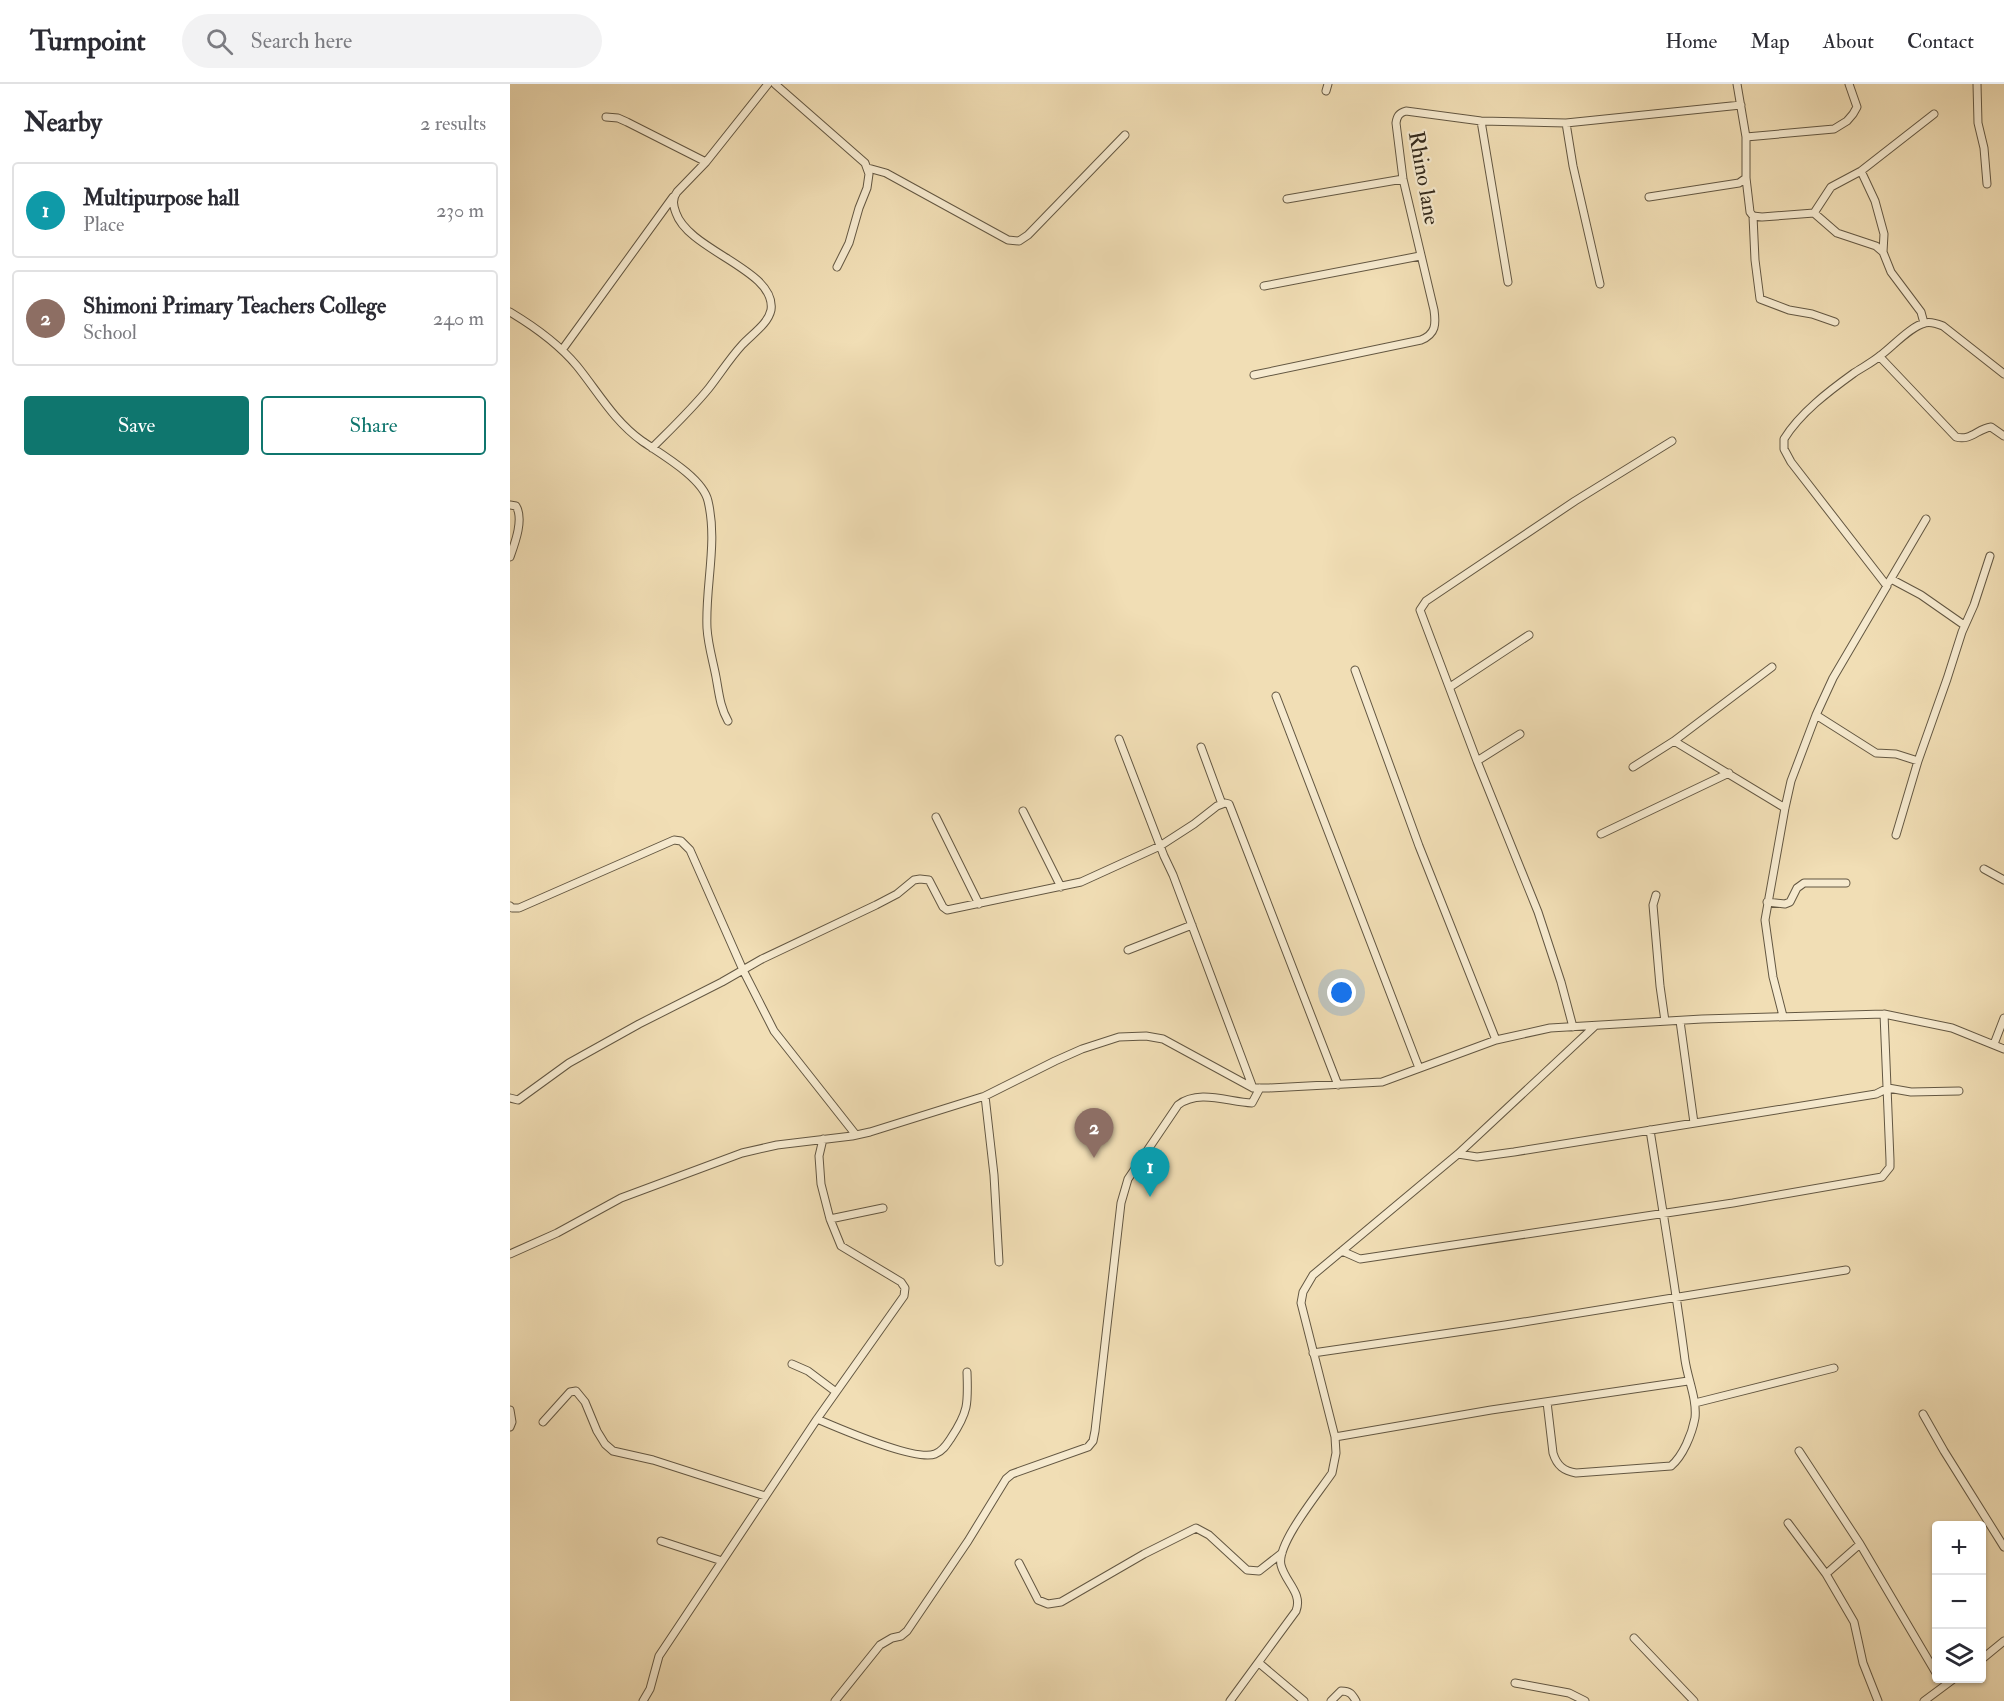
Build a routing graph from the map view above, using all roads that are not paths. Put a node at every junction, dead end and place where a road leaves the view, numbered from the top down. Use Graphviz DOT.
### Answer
graph roads {
  1 [pos="768,84"];
  2 [pos="775,84"];
  3 [pos="1737,84"];
  4 [pos="1849,84"];
  5 [pos="1977,84"];
  6 [pos="1741,105"];
  7 [pos="1934,114"];
  8 [pos="606,117"];
  9 [pos="1481,121"];
  10 [pos="1566,123"];
  11 [pos="1125,135"];
  12 [pos="1746,137"];
  13 [pos="706,162"];
  14 [pos="868,168"];
  15 [pos="1861,171"];
  16 [pos="1746,178"];
  17 [pos="1403,179"];
  18 [pos="1988,184"];
  19 [pos="673,197"];
  20 [pos="1650,197"];
  21 [pos="1287,199"];
  22 [pos="1814,213"];
  23 [pos="1753,216"];
  24 [pos="1882,252"];
  25 [pos="1420,256"];
  26 [pos="837,267"];
  27 [pos="1508,282"];
  28 [pos="1600,284"];
  29 [pos="1264,286"];
  30 [pos="510,312"];
  31 [pos="1835,322"];
  32 [pos="1924,323"];
  33 [pos="562,350"];
  34 [pos="1880,357"];
  35 [pos="2004,374"];
  36 [pos="1254,375"];
  37 [pos="2004,436"];
  38 [pos="1672,441"];
  39 [pos="652,448"];
  40 [pos="510,505"];
  41 [pos="1926,519"];
  42 [pos="1990,556"];
  43 [pos="510,557"];
  44 [pos="1891,579"];
  45 [pos="1887,586"];
  46 [pos="1964,626"];
  47 [pos="1529,635"];
  48 [pos="1772,666"];
  49 [pos="1355,670"];
  50 [pos="1450,687"];
  51 [pos="1276,696"];
  52 [pos="1816,715"];
  53 [pos="728,720"];
  54 [pos="1520,734"];
  55 [pos="1119,739"];
  56 [pos="1674,741"];
  57 [pos="1201,747"];
  58 [pos="1477,761"];
  59 [pos="1918,761"];
  60 [pos="1633,766"];
  61 [pos="1729,773"];
  62 [pos="1222,804"];
  63 [pos="1785,808"];
  64 [pos="1023,811"];
  65 [pos="936,818"];
  66 [pos="1601,834"];
  67 [pos="1896,835"];
  68 [pos="1160,846"];
  69 [pos="1984,869"];
  70 [pos="2004,880"];
  71 [pos="1846,883"];
  72 [pos="1061,888"];
  73 [pos="1656,895"];
  74 [pos="1767,902"];
  75 [pos="978,904"];
  76 [pos="510,906"];
  77 [pos="1192,925"];
  78 [pos="1128,950"];
  79 [pos="742,970"];
  80 [pos="1884,1014"];
  81 [pos="1784,1016"];
  82 [pos="2004,1018"];
  83 [pos="1680,1020"];
  84 [pos="1665,1021"];
  85 [pos="1595,1026"];
  86 [pos="1573,1027"];
  87 [pos="1496,1040"];
  88 [pos="1994,1044"];
  89 [pos="2004,1049"];
  90 [pos="1419,1068"];
  91 [pos="1338,1085"];
  92 [pos="1256,1088"];
  93 [pos="1888,1088"];
  94 [pos="1959,1091"];
  95 [pos="985,1096"];
  96 [pos="510,1098"];
  97 [pos="1694,1123"];
  98 [pos="1650,1130"];
  99 [pos="856,1136"];
  100 [pos="823,1139"];
  101 [pos="1458,1154"];
  102 [pos="883,1208"];
  103 [pos="1663,1213"];
  104 [pos="830,1219"];
  105 [pos="1341,1251"];
  106 [pos="510,1254"];
  107 [pos="999,1262"];
  108 [pos="1846,1270"];
  109 [pos="1677,1297"];
  110 [pos="1313,1353"];
  111 [pos="792,1364"];
  112 [pos="1834,1368"];
  113 [pos="967,1372"];
  114 [pos="1688,1381"];
  115 [pos="836,1392"];
  116 [pos="1547,1401"];
  117 [pos="1695,1403"];
  118 [pos="510,1410"];
  119 [pos="1923,1414"];
  120 [pos="817,1419"];
  121 [pos="543,1422"];
  122 [pos="510,1426"];
  123 [pos="1335,1437"];
  124 [pos="1799,1451"];
  125 [pos="765,1496"];
  126 [pos="1788,1523"];
  127 [pos="661,1541"];
  128 [pos="1860,1544"];
  129 [pos="2004,1547"];
  130 [pos="1282,1553"];
  131 [pos="722,1560"];
  132 [pos="1019,1563"];
  133 [pos="1826,1574"];
  134 [pos="1634,1638"];
  135 [pos="2004,1641"];
  136 [pos="1986,1656"];
  137 [pos="1259,1663"];
  138 [pos="1932,1666"];
  139 [pos="1515,1683"];
  140 [pos="1941,1683"];
  141 [pos="643,1701"];
  142 [pos="835,1701"];
  143 [pos="1230,1701"];
  144 [pos="1304,1701"];
  145 [pos="1331,1701"];
  146 [pos="1356,1701"];
  147 [pos="1585,1701"];
  148 [pos="1694,1701"];
  149 [pos="1878,1701"];
  150 [pos="1924,1701"];
  1 -- 13 [label="street"];
  2 -- 14 [label="street"];
  3 -- 6 [label="street"];
  4 -- 12 [label="street"];
  5 -- 18 [label="street"];
  6 -- 10 [label="street, Rhino lane"];
  6 -- 12 [label="street"];
  7 -- 15 [label="street"];
  8 -- 13 [label="street"];
  9 -- 10 [label="street, Rhino lane"];
  9 -- 17 [label="street, Rhino lane"];
  9 -- 27 [label="street"];
  10 -- 28 [label="street"];
  11 -- 14 [label="street"];
  12 -- 16 [label="street"];
  13 -- 19 [label="street"];
  14 -- 26 [label="street"];
  15 -- 22 [label="street"];
  15 -- 24 [label="street"];
  16 -- 20 [label="street"];
  16 -- 23 [label="street"];
  17 -- 21 [label="street"];
  17 -- 25 [label="street, Rhino lane"];
  19 -- 33 [label="street"];
  19 -- 39 [label="street"];
  22 -- 23 [label="street"];
  22 -- 24 [label="street"];
  23 -- 31 [label="street"];
  24 -- 32 [label="street"];
  25 -- 29 [label="street"];
  25 -- 36 [label="street, Rhino lane"];
  30 -- 33 [label="street"];
  32 -- 34 [label="street"];
  32 -- 35 [label="street"];
  33 -- 39 [label="street"];
  34 -- 37 [label="street"];
  34 -- 45 [label="street"];
  38 -- 50 [label="street"];
  39 -- 53 [label="street"];
  40 -- 43 [label="street"];
  41 -- 44 [label="street"];
  42 -- 46 [label="street"];
  44 -- 45 [label="street"];
  44 -- 46 [label="street"];
  45 -- 52 [label="street"];
  46 -- 59 [label="street"];
  47 -- 50 [label="street"];
  48 -- 56 [label="street"];
  49 -- 87 [label="street"];
  50 -- 58 [label="street"];
  51 -- 90 [label="street"];
  52 -- 59 [label="street"];
  52 -- 63 [label="street"];
  54 -- 58 [label="street"];
  55 -- 68 [label="street"];
  56 -- 60 [label="street"];
  56 -- 61 [label="street"];
  57 -- 62 [label="street"];
  58 -- 86 [label="street"];
  59 -- 67 [label="street"];
  61 -- 63 [label="street"];
  61 -- 66 [label="street"];
  62 -- 68 [label="street"];
  62 -- 91 [label="street"];
  63 -- 74 [label="street"];
  64 -- 72 [label="street"];
  65 -- 75 [label="street"];
  68 -- 72 [label="street"];
  68 -- 77 [label="street"];
  69 -- 70 [label="street"];
  71 -- 74 [label="street"];
  72 -- 75 [label="street"];
  73 -- 84 [label="street"];
  74 -- 81 [label="street"];
  75 -- 79 [label="street"];
  76 -- 79 [label="street"];
  77 -- 78 [label="street"];
  77 -- 92 [label="street"];
  79 -- 96 [label="street"];
  79 -- 99 [label="street"];
  80 -- 81 [label="street"];
  80 -- 88 [label="street"];
  80 -- 93 [label="street"];
  81 -- 83 [label="street"];
  82 -- 88 [label="street"];
  83 -- 84 [label="street"];
  83 -- 97 [label="street"];
  84 -- 85 [label="street"];
  85 -- 86 [label="street"];
  85 -- 101 [label="street"];
  86 -- 87 [label="street"];
  87 -- 90 [label="street"];
  88 -- 89 [label="street"];
  90 -- 91 [label="street"];
  91 -- 92 [label="street"];
  92 -- 95 [label="street"];
  92 -- 142 [label="street"];
  93 -- 94 [label="street"];
  93 -- 97 [label="street"];
  93 -- 103 [label="street"];
  95 -- 99 [label="street"];
  95 -- 107 [label="street"];
  97 -- 98 [label="street"];
  98 -- 101 [label="street"];
  98 -- 103 [label="street"];
  99 -- 100 [label="street"];
  100 -- 104 [label="street"];
  100 -- 106 [label="street"];
  101 -- 105 [label="street"];
  102 -- 104 [label="street"];
  103 -- 105 [label="street"];
  103 -- 109 [label="street"];
  104 -- 115 [label="street"];
  105 -- 110 [label="street"];
  108 -- 109 [label="street"];
  109 -- 110 [label="street"];
  109 -- 114 [label="street"];
  110 -- 123 [label="street"];
  111 -- 115 [label="street"];
  112 -- 117 [label="street"];
  113 -- 120 [label="street"];
  114 -- 116 [label="street"];
  114 -- 117 [label="street"];
  115 -- 120 [label="street"];
  116 -- 117 [label="street"];
  116 -- 123 [label="street"];
  118 -- 122 [label="street"];
  119 -- 129 [label="street"];
  120 -- 125 [label="street"];
  121 -- 125 [label="street"];
  123 -- 130 [label="street"];
  124 -- 128 [label="street"];
  125 -- 131 [label="street"];
  126 -- 133 [label="street"];
  127 -- 131 [label="street"];
  128 -- 133 [label="street"];
  128 -- 138 [label="street"];
  130 -- 132 [label="street"];
  130 -- 137 [label="street"];
  131 -- 141 [label="street"];
  133 -- 149 [label="street"];
  134 -- 148 [label="street"];
  135 -- 136 [label="street"];
  137 -- 143 [label="street"];
  137 -- 144 [label="street"];
  139 -- 147 [label="street"];
  140 -- 150 [label="street"];
  145 -- 146 [label="street"];
}
